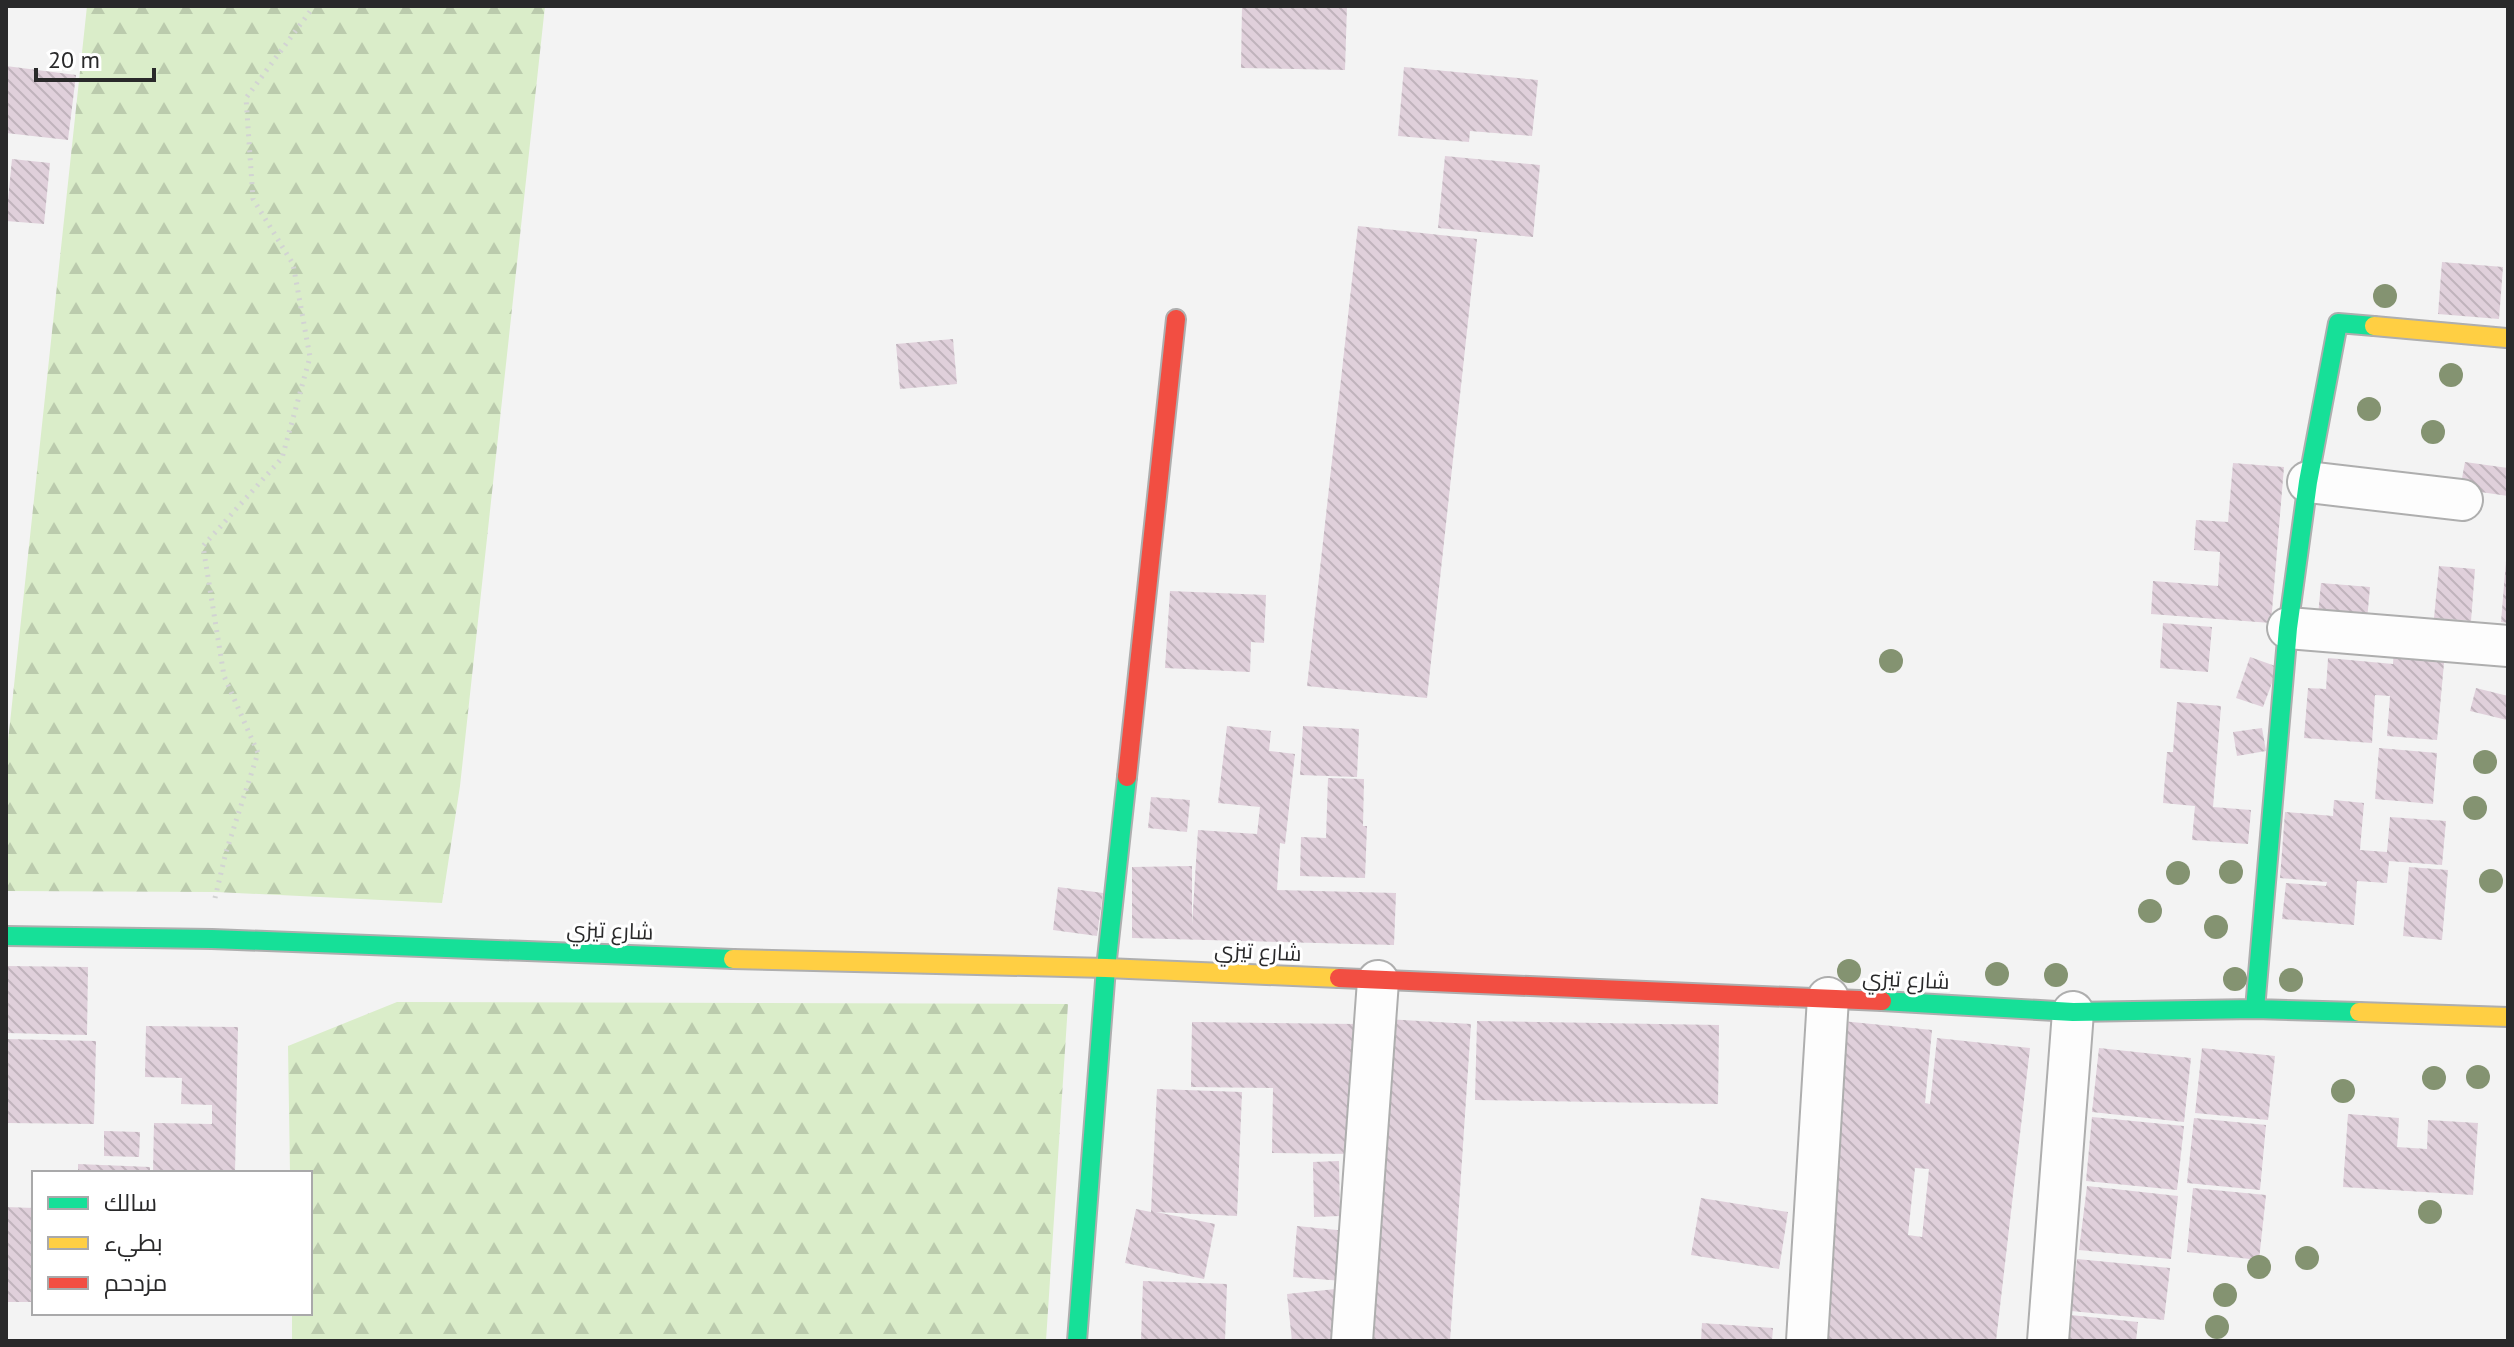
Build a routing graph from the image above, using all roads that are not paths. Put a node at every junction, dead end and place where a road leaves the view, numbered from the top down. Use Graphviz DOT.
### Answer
graph roads {
  1 [pos="1176,319"];
  2 [pos="2506,338"];
  3 [pos="2308,482"];
  4 [pos="2462,500"];
  5 [pos="2288,628"];
  6 [pos="2508,646"];
  7 [pos="6,936"];
  8 [pos="1106,968"];
  9 [pos="1378,981"];
  10 [pos="1828,998"];
  11 [pos="2255,1009"];
  12 [pos="2073,1012"];
  13 [pos="2508,1017"];
  14 [pos="1077,1341"];
  15 [pos="1352,1341"];
  16 [pos="1807,1341"];
  17 [pos="2048,1341"];
  1 -- 8 [label="street"];
  2 -- 3 [label="street"];
  3 -- 4 [label="street"];
  3 -- 5 [label="street"];
  5 -- 6 [label="street"];
  5 -- 11 [label="street"];
  7 -- 8 [label="street, شارع تيزي"];
  8 -- 9 [label="street, شارع تيزي"];
  8 -- 14 [label="street"];
  9 -- 10 [label="street, شارع تيزي"];
  9 -- 15 [label="street"];
  10 -- 12 [label="street, شارع تيزي"];
  10 -- 16 [label="street"];
  11 -- 12 [label="street, شارع تيزي"];
  11 -- 13 [label="street, شارع تيزي"];
  12 -- 17 [label="street"];
}
